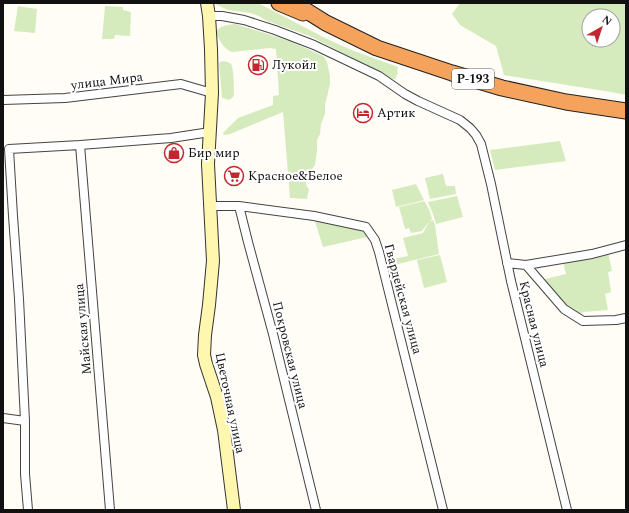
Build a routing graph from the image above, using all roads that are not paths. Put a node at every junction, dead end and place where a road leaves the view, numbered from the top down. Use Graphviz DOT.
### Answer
graph roads {
  1 [pos="207,3"];
  2 [pos="279,3"];
  3 [pos="294,3"];
  4 [pos="209,16"];
  5 [pos="326,23"];
  6 [pos="212,93"];
  7 [pos="3,100"];
  8 [pos="626,111"];
  9 [pos="210,132"];
  10 [pos="80,146"];
  11 [pos="6,150"];
  12 [pos="210,206"];
  13 [pos="239,206"];
  14 [pos="626,245"];
  15 [pos="507,263"];
  16 [pos="526,265"];
  17 [pos="626,318"];
  18 [pos="3,418"];
  19 [pos="25,421"];
  20 [pos="28,510"];
  21 [pos="110,510"];
  22 [pos="234,510"];
  23 [pos="316,510"];
  24 [pos="443,510"];
  25 [pos="567,510"];
  1 -- 4 [label="street, Цветочная улица"];
  2 -- 5 [label="highway"];
  3 -- 5 [label="highway, Р-193"];
  4 -- 6 [label="street, Цветочная улица"];
  4 -- 15 [label="street, Красная улица"];
  5 -- 8 [label="highway, Р-193"];
  6 -- 7 [label="street, улица Мира"];
  6 -- 9 [label="street, Цветочная улица"];
  9 -- 10 [label="street"];
  9 -- 12 [label="street, Цветочная улица"];
  10 -- 11 [label="street"];
  10 -- 21 [label="street, Майская улица"];
  11 -- 19 [label="street"];
  12 -- 13 [label="street, Гвардейская улица"];
  12 -- 22 [label="street, Цветочная улица"];
  13 -- 23 [label="street, Покровская улица"];
  13 -- 24 [label="street, Гвардейская улица"];
  14 -- 16 [label="street"];
  15 -- 16 [label="street"];
  15 -- 25 [label="street, Красная улица"];
  16 -- 17 [label="street"];
  18 -- 19 [label="street"];
  19 -- 20 [label="street"];
}
